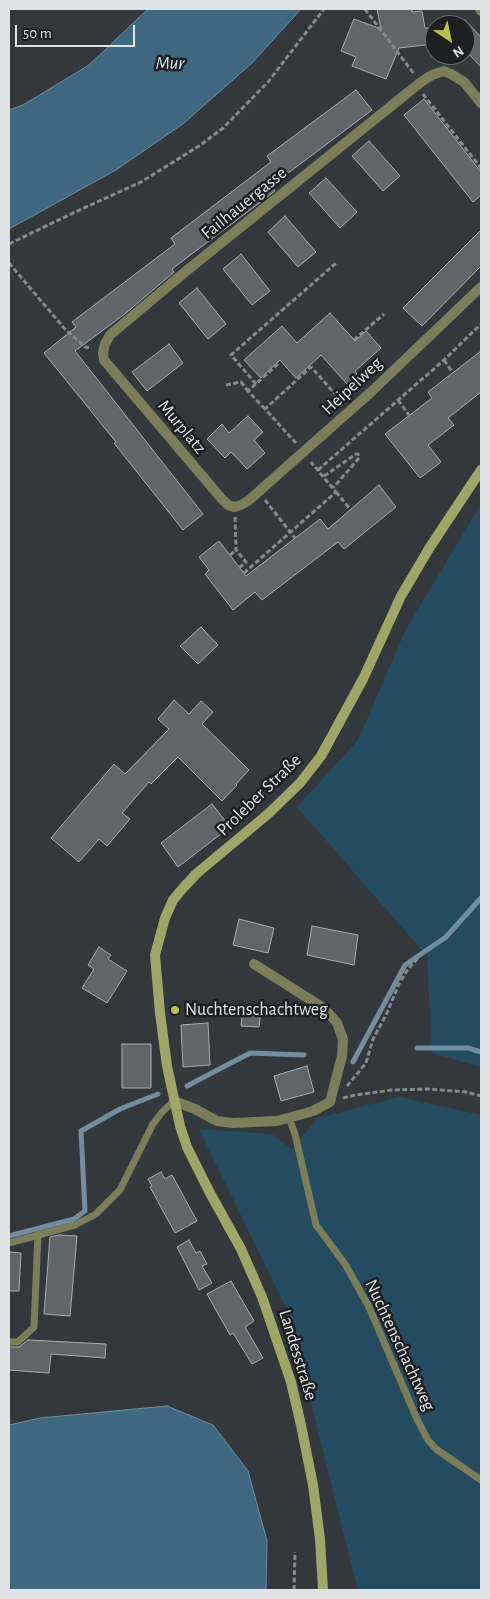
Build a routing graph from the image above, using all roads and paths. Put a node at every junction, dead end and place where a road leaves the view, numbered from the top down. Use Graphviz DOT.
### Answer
graph roads {
  1 [pos="324,9"];
  2 [pos="365,9"];
  3 [pos="421,87"];
  4 [pos="481,103"];
  5 [pos="481,168"];
  6 [pos="9,244"];
  7 [pos="336,262"];
  8 [pos="9,263"];
  9 [pos="481,287"];
  10 [pos="384,314"];
  11 [pos="481,324"];
  12 [pos="354,340"];
  13 [pos="103,356"];
  14 [pos="444,360"];
  15 [pos="278,364"];
  16 [pos="453,372"];
  17 [pos="226,384"];
  18 [pos="256,384"];
  19 [pos="248,390"];
  20 [pos="398,400"];
  21 [pos="265,408"];
  22 [pos="350,411"];
  23 [pos="409,415"];
  24 [pos="304,452"];
  25 [pos="318,470"];
  26 [pos="481,470"];
  27 [pos="324,476"];
  28 [pos="335,490"];
  29 [pos="258,492"];
  30 [pos="238,506"];
  31 [pos="350,509"];
  32 [pos="290,532"];
  33 [pos="295,538"];
  34 [pos="236,550"];
  35 [pos="230,555"];
  36 [pos="239,568"];
  37 [pos="244,573"];
  38 [pos="419,957"];
  39 [pos="254,964"];
  40 [pos="481,1096"];
  41 [pos="174,1102"];
  42 [pos="330,1102"];
  43 [pos="288,1118"];
  44 [pos="187,1147"];
  45 [pos="38,1234"];
  46 [pos="9,1242"];
  47 [pos="9,1342"];
  48 [pos="481,1480"];
  49 [pos="295,1552"];
  50 [pos="294,1590"];
  51 [pos="323,1590"];
  1 -- 6 [label="path"];
  2 -- 3 [label="path"];
  3 -- 4 [label="street, Failhauergasse"];
  3 -- 5 [label="path"];
  3 -- 13 [label="street, Failhauergasse"];
  7 -- 18 [label="path"];
  8 -- 13 [label="path"];
  9 -- 22 [label="street, Heipelweg"];
  10 -- 12 [label="path"];
  11 -- 14 [label="path"];
  13 -- 30 [label="street, Murplatz"];
  14 -- 16 [label="path"];
  14 -- 20 [label="path"];
  15 -- 18 [label="path"];
  17 -- 19 [label="path"];
  18 -- 19 [label="path"];
  19 -- 21 [label="path"];
  20 -- 23 [label="path"];
  20 -- 25 [label="path"];
  21 -- 22 [label="path"];
  21 -- 24 [label="path"];
  22 -- 24 [label="street, Heipelweg"];
  24 -- 25 [label="path"];
  24 -- 29 [label="street, Heipelweg"];
  25 -- 27 [label="path"];
  26 -- 41 [label="main road, Proleber Straße"];
  27 -- 28 [label="path"];
  27 -- 28 [label="path"];
  28 -- 31 [label="path"];
  28 -- 32 [label="path"];
  29 -- 30 [label="street, Heipelweg"];
  29 -- 32 [label="path"];
  30 -- 34 [label="path"];
  32 -- 33 [label="path"];
  32 -- 37 [label="path"];
  34 -- 35 [label="path"];
  34 -- 36 [label="path"];
  38 -- 42 [label="path"];
  39 -- 42 [label="street"];
  40 -- 42 [label="path"];
  41 -- 43 [label="street"];
  41 -- 44 [label="main road, Proleber Straße"];
  41 -- 45 [label="lane"];
  42 -- 43 [label="street"];
  43 -- 48 [label="lane, Nuchtenschachtweg"];
  44 -- 51 [label="main road, Landesstraße"];
  45 -- 46 [label="lane"];
  45 -- 47 [label="lane"];
  49 -- 50 [label="path"];
}
